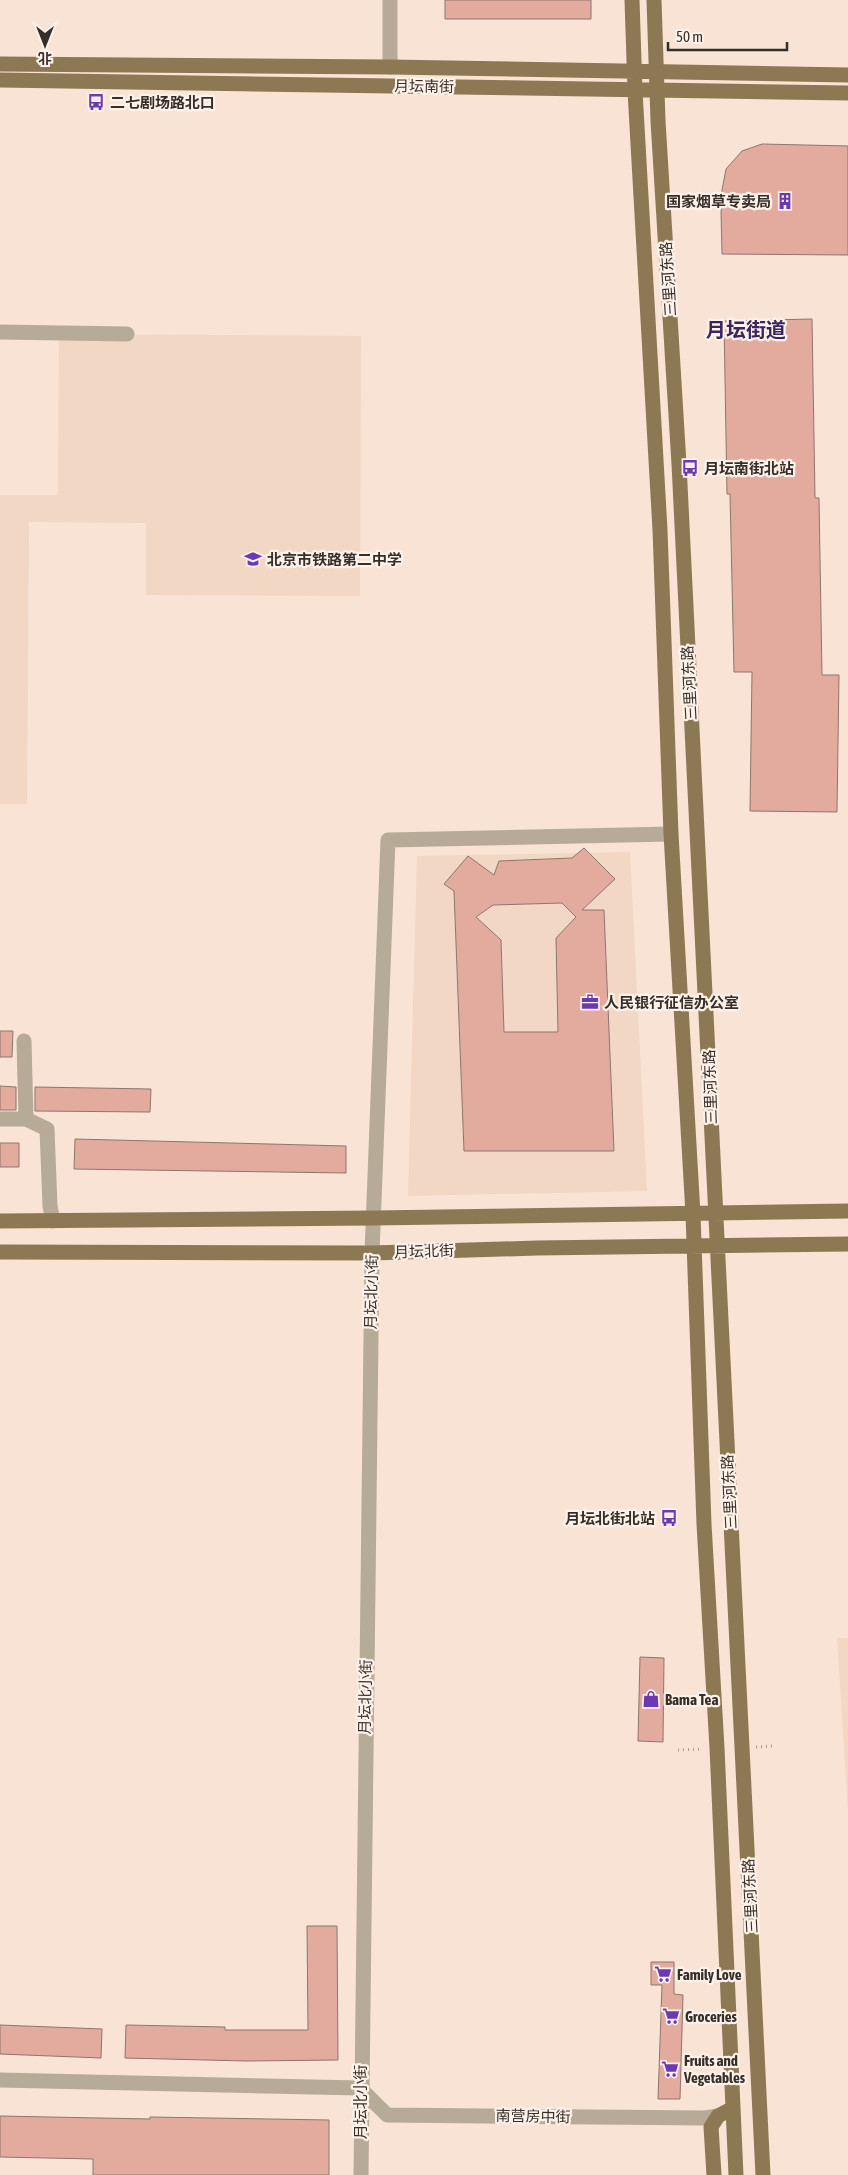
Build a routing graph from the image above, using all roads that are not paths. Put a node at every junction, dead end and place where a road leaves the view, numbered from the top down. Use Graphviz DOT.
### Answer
graph roads {
  1 [pos="390,0"];
  2 [pos="632,0"];
  3 [pos="654,0"];
  4 [pos="0,64"];
  5 [pos="390,67"];
  6 [pos="635,72"];
  7 [pos="657,73"];
  8 [pos="848,75"];
  9 [pos="0,80"];
  10 [pos="635,91"];
  11 [pos="658,91"];
  12 [pos="848,93"];
  13 [pos="0,332"];
  14 [pos="127,334"];
  15 [pos="671,834"];
  16 [pos="24,1042"];
  17 [pos="0,1119"];
  18 [pos="26,1119"];
  19 [pos="848,1211"];
  20 [pos="715,1212"];
  21 [pos="693,1214"];
  22 [pos="374,1218"];
  23 [pos="53,1220"];
  24 [pos="0,1221"];
  25 [pos="848,1244"];
  26 [pos="693,1246"];
  27 [pos="718,1246"];
  28 [pos="0,1252"];
  29 [pos="372,1253"];
  30 [pos="0,2080"];
  31 [pos="360,2088"];
  32 [pos="733,2108"];
  33 [pos="718,2116"];
  34 [pos="361,2175"];
  35 [pos="714,2175"];
  36 [pos="736,2175"];
  37 [pos="763,2175"];
  1 -- 5 [label="street"];
  2 -- 6 [label="main road, 三里河东路"];
  3 -- 7 [label="main road, 三里河东路"];
  4 -- 5 [label="main road, 月坛南街"];
  5 -- 6 [label="main road, 月坛南街"];
  6 -- 7 [label="main road, 月坛南街"];
  6 -- 10 [label="main road, 三里河东路"];
  7 -- 8 [label="main road, 月坛南街"];
  7 -- 11 [label="main road, 三里河东路"];
  9 -- 10 [label="main road, 月坛南街"];
  10 -- 11 [label="main road, 月坛南街"];
  10 -- 15 [label="main road, 三里河东路"];
  11 -- 12 [label="main road, 月坛南街"];
  11 -- 20 [label="main road, 三里河东路"];
  13 -- 14 [label="street"];
  15 -- 21 [label="main road, 三里河东路"];
  15 -- 22 [label="street, 月坛北小街"];
  16 -- 18 [label="street"];
  17 -- 18 [label="street"];
  18 -- 23 [label="street"];
  19 -- 20 [label="main road"];
  20 -- 21 [label="main road"];
  20 -- 27 [label="main road, 三里河东路"];
  21 -- 22 [label="main road"];
  21 -- 26 [label="main road, 三里河东路"];
  22 -- 23 [label="main road"];
  22 -- 29 [label="street, 月坛北小街"];
  23 -- 24 [label="main road"];
  25 -- 27 [label="main road, 月坛北街"];
  26 -- 27 [label="main road, 月坛北街"];
  26 -- 29 [label="main road, 月坛北街"];
  26 -- 32 [label="main road, 三里河东路"];
  27 -- 37 [label="main road, 三里河东路"];
  28 -- 29 [label="main road, 月坛北街"];
  29 -- 31 [label="street, 月坛北小街"];
  30 -- 31 [label="street"];
  31 -- 33 [label="street, 南营房中街"];
  31 -- 34 [label="street, 月坛北小街"];
  32 -- 33 [label="main road"];
  32 -- 36 [label="main road, 三里河东路"];
  33 -- 35 [label="main road"];
}
